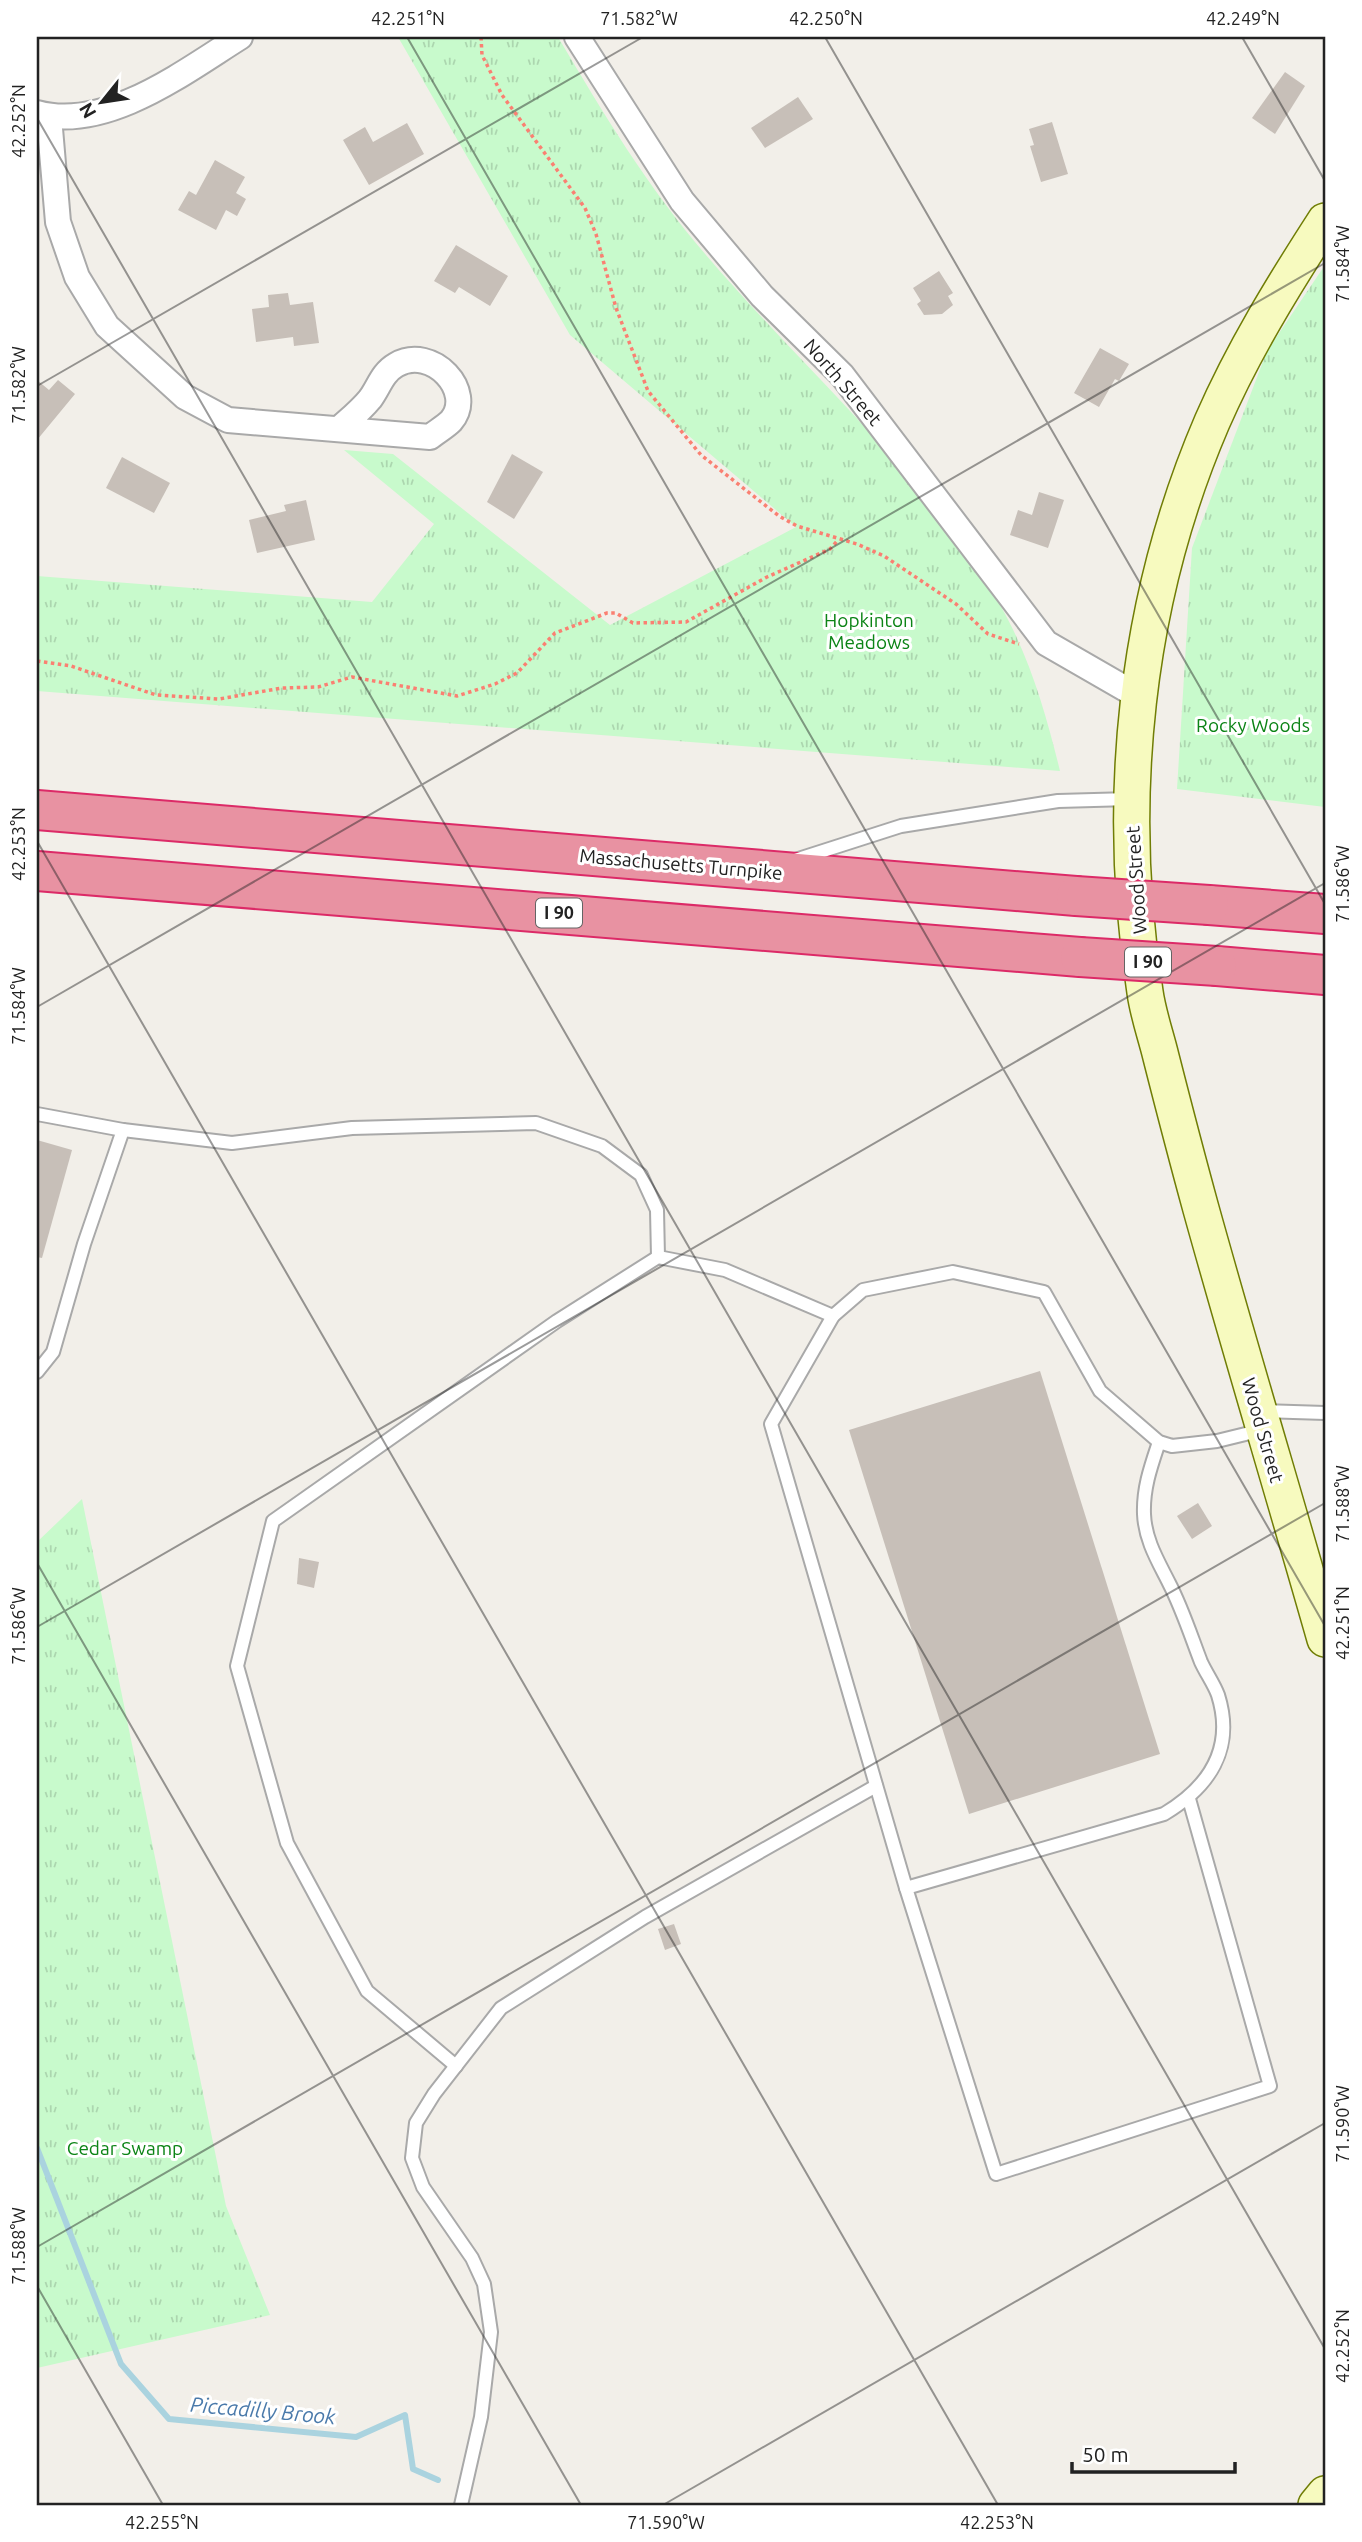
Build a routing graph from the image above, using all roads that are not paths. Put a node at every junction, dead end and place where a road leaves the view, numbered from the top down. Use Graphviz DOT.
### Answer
graph roads {
  1 [pos="240,37"];
  2 [pos="577,37"];
  3 [pos="43,115"];
  4 [pos="1325,221"];
  5 [pos="339,429"];
  6 [pos="1138,696"];
  7 [pos="1130,799"];
  8 [pos="37,810"];
  9 [pos="37,871"];
  10 [pos="762,872"];
  11 [pos="1325,914"];
  12 [pos="1325,975"];
  13 [pos="37,1114"];
  14 [pos="123,1130"];
  15 [pos="658,1257"];
  16 [pos="833,1316"];
  17 [pos="37,1372"];
  18 [pos="1325,1413"];
  19 [pos="1260,1421"];
  20 [pos="1159,1442"];
  21 [pos="1325,1639"];
  22 [pos="876,1786"];
  23 [pos="1189,1799"];
  24 [pos="906,1888"];
  25 [pos="456,2066"];
  26 [pos="1325,2494"];
  27 [pos="461,2505"];
  28 [pos="1316,2505"];
  1 -- 3 [label="street"];
  2 -- 6 [label="street, North Street"];
  3 -- 5 [label="street"];
  4 -- 6 [label="main road, Wood Street"];
  5 -- 5 [label="street"];
  6 -- 7 [label="main road, Wood Street"];
  7 -- 10 [label="lane"];
  7 -- 19 [label="main road, Wood Street"];
  8 -- 10 [label="highway, Massachusetts Turnpike"];
  9 -- 12 [label="highway, I 90, bridge"];
  10 -- 11 [label="highway, Massachusetts Turnpike, bridge"];
  13 -- 14 [label="lane"];
  14 -- 15 [label="lane"];
  14 -- 17 [label="lane"];
  15 -- 16 [label="lane"];
  15 -- 25 [label="lane"];
  16 -- 20 [label="lane"];
  16 -- 22 [label="lane"];
  18 -- 19 [label="lane"];
  19 -- 20 [label="lane"];
  19 -- 21 [label="main road, Wood Street"];
  20 -- 23 [label="lane"];
  22 -- 24 [label="lane"];
  22 -- 25 [label="lane"];
  23 -- 24 [label="lane"];
  23 -- 24 [label="lane"];
  25 -- 27 [label="lane"];
  26 -- 28 [label="main road"];
}
